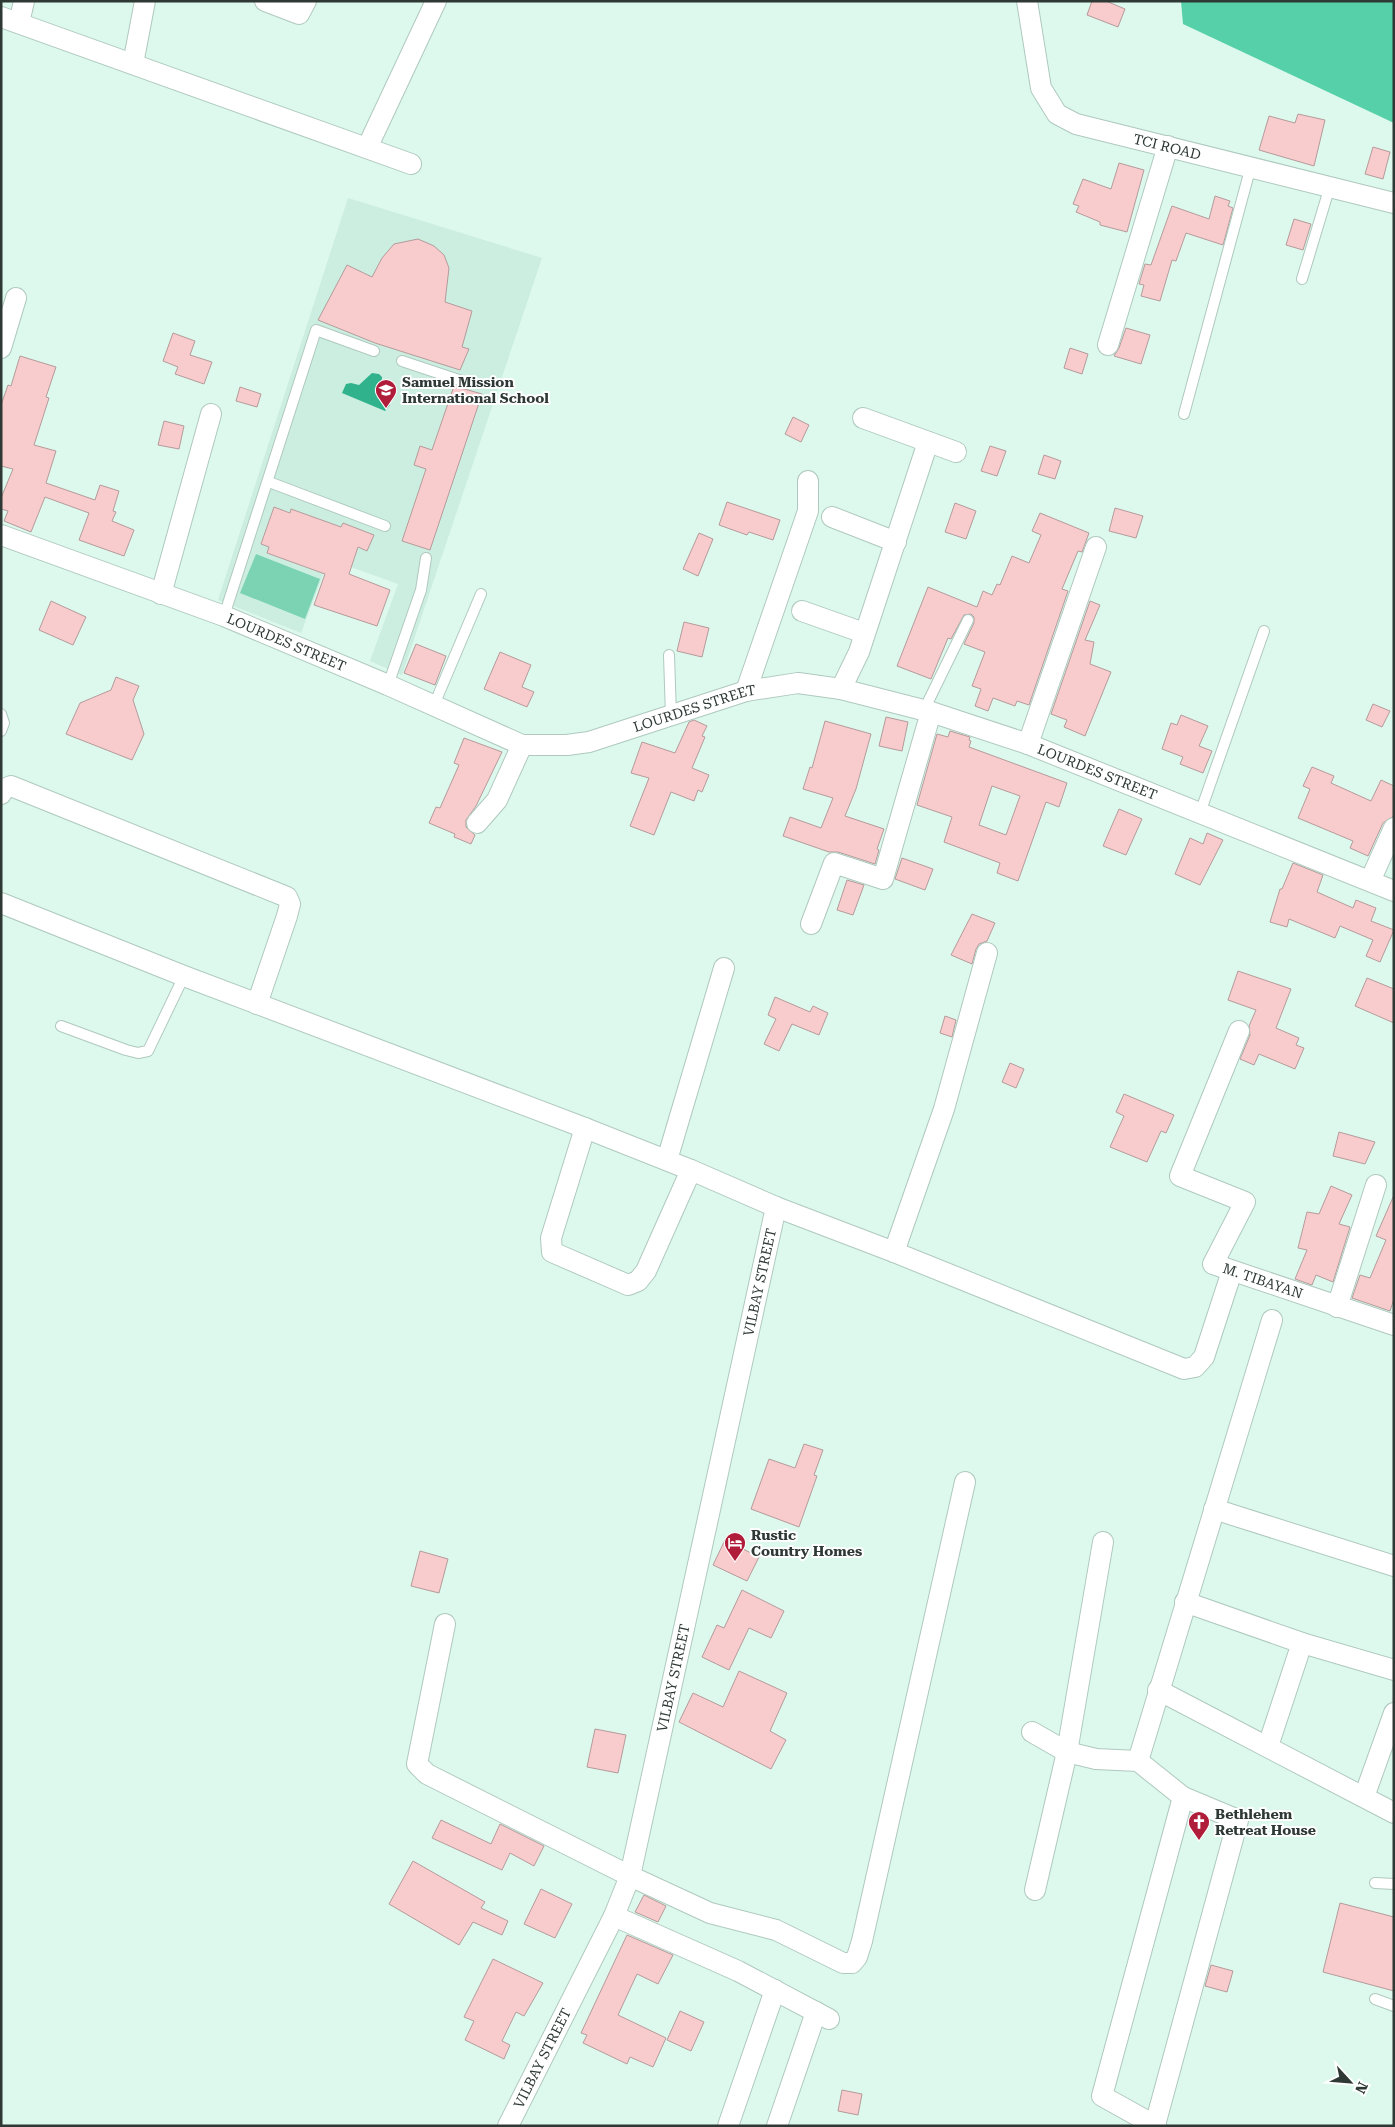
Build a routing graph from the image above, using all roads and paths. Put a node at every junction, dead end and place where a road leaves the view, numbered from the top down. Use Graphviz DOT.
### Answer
graph roads {
  1 [pos="24,1"];
  2 [pos="145,1"];
  3 [pos="265,1"];
  4 [pos="306,1"];
  5 [pos="436,1"];
  6 [pos="1027,1"];
  7 [pos="10,20"];
  8 [pos="132,64"];
  9 [pos="1168,146"];
  10 [pos="367,148"];
  11 [pos="410,164"];
  12 [pos="1251,166"];
  13 [pos="1330,186"];
  14 [pos="1394,203"];
  15 [pos="1302,280"];
  16 [pos="16,298"];
  17 [pos="1108,345"];
  18 [pos="1,348"];
  19 [pos="374,351"];
  20 [pos="402,361"];
  21 [pos="462,381"];
  22 [pos="210,414"];
  23 [pos="1184,414"];
  24 [pos="863,418"];
  25 [pos="928,442"];
  26 [pos="956,452"];
  27 [pos="808,481"];
  28 [pos="269,482"];
  29 [pos="832,517"];
  30 [pos="385,526"];
  31 [pos="1,535"];
  32 [pos="896,542"];
  33 [pos="1096,547"];
  34 [pos="426,558"];
  35 [pos="161,594"];
  36 [pos="481,594"];
  37 [pos="802,611"];
  38 [pos="224,616"];
  39 [pos="968,620"];
  40 [pos="1264,630"];
  41 [pos="864,633"];
  42 [pos="669,655"];
  43 [pos="388,685"];
  44 [pos="841,689"];
  45 [pos="746,691"];
  46 [pos="434,705"];
  47 [pos="928,711"];
  48 [pos="1,714"];
  49 [pos="672,716"];
  50 [pos="1,731"];
  51 [pos="1028,744"];
  52 [pos="522,745"];
  53 [pos="1,794"];
  54 [pos="1200,813"];
  55 [pos="477,823"];
  56 [pos="1394,828"];
  57 [pos="1370,881"];
  58 [pos="1394,891"];
  59 [pos="1,903"];
  60 [pos="811,924"];
  61 [pos="987,953"];
  62 [pos="724,968"];
  63 [pos="184,976"];
  64 [pos="257,1004"];
  65 [pos="61,1026"];
  66 [pos="1239,1032"];
  67 [pos="585,1128"];
  68 [pos="667,1160"];
  69 [pos="691,1170"];
  70 [pos="1376,1185"];
  71 [pos="776,1207"];
  72 [pos="894,1252"];
  73 [pos="1232,1271"];
  74 [pos="1337,1306"];
  75 [pos="1272,1320"];
  76 [pos="1394,1325"];
  77 [pos="965,1482"];
  78 [pos="1214,1509"];
  79 [pos="1103,1542"];
  80 [pos="1394,1566"];
  81 [pos="1186,1602"];
  82 [pos="445,1624"];
  83 [pos="1302,1643"];
  84 [pos="1394,1670"];
  85 [pos="1158,1690"];
  86 [pos="1394,1713"];
  87 [pos="1032,1732"];
  88 [pos="1268,1746"];
  89 [pos="1067,1752"];
  90 [pos="1138,1761"];
  91 [pos="1364,1796"];
  92 [pos="1184,1797"];
  93 [pos="1394,1813"];
  94 [pos="630,1876"];
  95 [pos="1375,1883"];
  96 [pos="1394,1884"];
  97 [pos="1035,1890"];
  98 [pos="614,1916"];
  99 [pos="774,1990"];
  100 [pos="1375,1999"];
  101 [pos="1394,2006"];
  102 [pos="1155,2125"];
  103 [pos="508,2126"];
  104 [pos="728,2126"];
  105 [pos="777,2126"];
  1 -- 7 [label="street"];
  2 -- 8 [label="street"];
  3 -- 4 [label="street"];
  5 -- 10 [label="street"];
  6 -- 9 [label="street, TCI ROAD"];
  7 -- 8 [label="street"];
  8 -- 10 [label="street"];
  9 -- 12 [label="street, TCI ROAD"];
  9 -- 17 [label="street"];
  10 -- 11 [label="street"];
  12 -- 13 [label="street, TCI ROAD"];
  12 -- 23 [label="lane"];
  13 -- 14 [label="street, TCI ROAD"];
  13 -- 15 [label="lane"];
  16 -- 18 [label="street"];
  19 -- 28 [label="lane"];
  20 -- 21 [label="lane"];
  22 -- 35 [label="street"];
  24 -- 25 [label="street"];
  25 -- 26 [label="street"];
  25 -- 32 [label="street"];
  27 -- 45 [label="street"];
  28 -- 30 [label="lane"];
  28 -- 38 [label="lane"];
  29 -- 32 [label="street"];
  31 -- 35 [label="street, LOURDES STREET"];
  32 -- 41 [label="street"];
  33 -- 51 [label="street"];
  34 -- 43 [label="lane"];
  35 -- 38 [label="street, LOURDES STREET"];
  36 -- 46 [label="lane"];
  37 -- 41 [label="street"];
  38 -- 43 [label="street, LOURDES STREET"];
  39 -- 47 [label="lane"];
  40 -- 54 [label="lane"];
  41 -- 44 [label="street"];
  42 -- 49 [label="lane"];
  43 -- 46 [label="street, LOURDES STREET"];
  44 -- 45 [label="street, LOURDES STREET"];
  44 -- 47 [label="street, LOURDES STREET"];
  45 -- 49 [label="street, LOURDES STREET"];
  46 -- 52 [label="street, LOURDES STREET"];
  47 -- 51 [label="street, LOURDES STREET"];
  47 -- 60 [label="street"];
  48 -- 50 [label="lane"];
  49 -- 52 [label="street, LOURDES STREET"];
  51 -- 54 [label="street, LOURDES STREET"];
  52 -- 55 [label="street"];
  53 -- 64 [label="street"];
  54 -- 57 [label="street, LOURDES STREET"];
  56 -- 57 [label="street"];
  57 -- 58 [label="street, LOURDES STREET"];
  59 -- 63 [label="street"];
  61 -- 72 [label="street"];
  62 -- 68 [label="street"];
  63 -- 64 [label="street"];
  63 -- 65 [label="lane"];
  64 -- 67 [label="street"];
  66 -- 73 [label="street, M. TIBAYAN"];
  67 -- 68 [label="street"];
  67 -- 69 [label="street"];
  68 -- 69 [label="street"];
  69 -- 71 [label="street"];
  70 -- 74 [label="street"];
  71 -- 72 [label="street"];
  71 -- 94 [label="street, VILBAY STREET"];
  72 -- 73 [label="street"];
  73 -- 74 [label="street, M. TIBAYAN"];
  74 -- 76 [label="street, M. TIBAYAN"];
  75 -- 78 [label="street"];
  77 -- 94 [label="street"];
  78 -- 80 [label="street"];
  78 -- 81 [label="street"];
  79 -- 89 [label="street"];
  81 -- 83 [label="street"];
  81 -- 85 [label="street"];
  82 -- 94 [label="street"];
  83 -- 84 [label="street"];
  83 -- 88 [label="street"];
  85 -- 88 [label="street"];
  85 -- 90 [label="street"];
  86 -- 91 [label="street"];
  87 -- 89 [label="street"];
  88 -- 91 [label="street"];
  89 -- 90 [label="street"];
  89 -- 97 [label="street"];
  90 -- 92 [label="street"];
  91 -- 93 [label="street"];
  92 -- 102 [label="street"];
  92 -- 102 [label="street"];
  94 -- 98 [label="street, VILBAY STREET"];
  95 -- 96 [label="lane"];
  98 -- 99 [label="street"];
  98 -- 103 [label="street, VILBAY STREET"];
  99 -- 104 [label="street"];
  99 -- 105 [label="street"];
  100 -- 101 [label="lane"];
}
